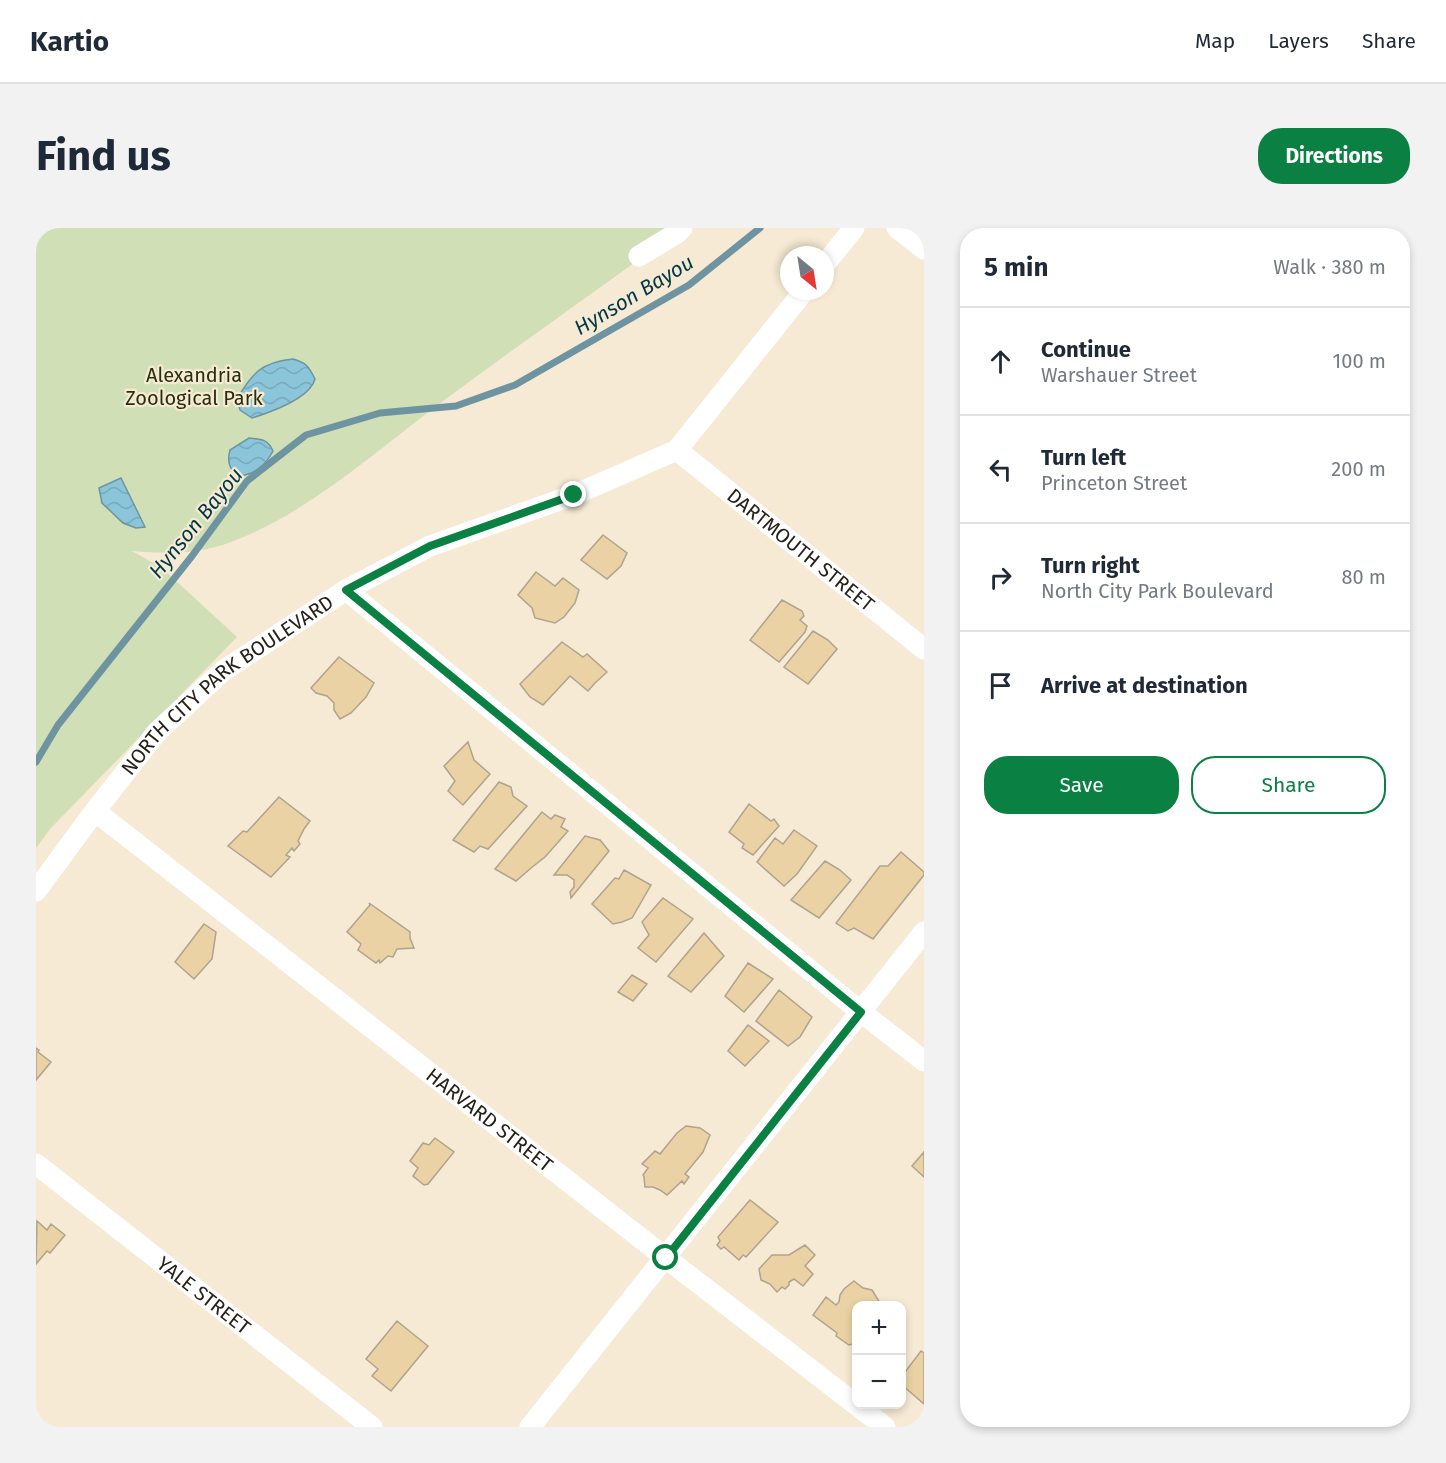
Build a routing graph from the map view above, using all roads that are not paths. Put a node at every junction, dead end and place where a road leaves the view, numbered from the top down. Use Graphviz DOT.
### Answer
graph roads {
  1 [pos="682,228"];
  2 [pos="854,228"];
  3 [pos="897,228"];
  4 [pos="924,249"];
  5 [pos="834,253"];
  6 [pos="639,256"];
  7 [pos="797,300"];
  8 [pos="677,450"];
  9 [pos="346,590"];
  10 [pos="924,649"];
  11 [pos="95,811"];
  12 [pos="36,891"];
  13 [pos="924,932"];
  14 [pos="861,1012"];
  15 [pos="924,1061"];
  16 [pos="36,1164"];
  17 [pos="666,1258"];
  18 [pos="372,1427"];
  19 [pos="530,1427"];
  20 [pos="885,1427"];
  1 -- 6 [label="street"];
  2 -- 5 [label="street"];
  3 -- 4 [label="street"];
  7 -- 8 [label="street, NORTH CITY PARK BOULEVARD"];
  8 -- 9 [label="street, NORTH CITY PARK BOULEVARD"];
  8 -- 10 [label="street, DARTMOUTH STREET"];
  9 -- 11 [label="street, NORTH CITY PARK BOULEVARD"];
  9 -- 14 [label="street"];
  11 -- 12 [label="street, NORTH CITY PARK BOULEVARD"];
  11 -- 17 [label="street, HARVARD STREET"];
  13 -- 14 [label="street"];
  14 -- 15 [label="street"];
  14 -- 17 [label="street"];
  16 -- 18 [label="street, YALE STREET"];
  17 -- 19 [label="street"];
  17 -- 20 [label="street, HARVARD STREET"];
}
